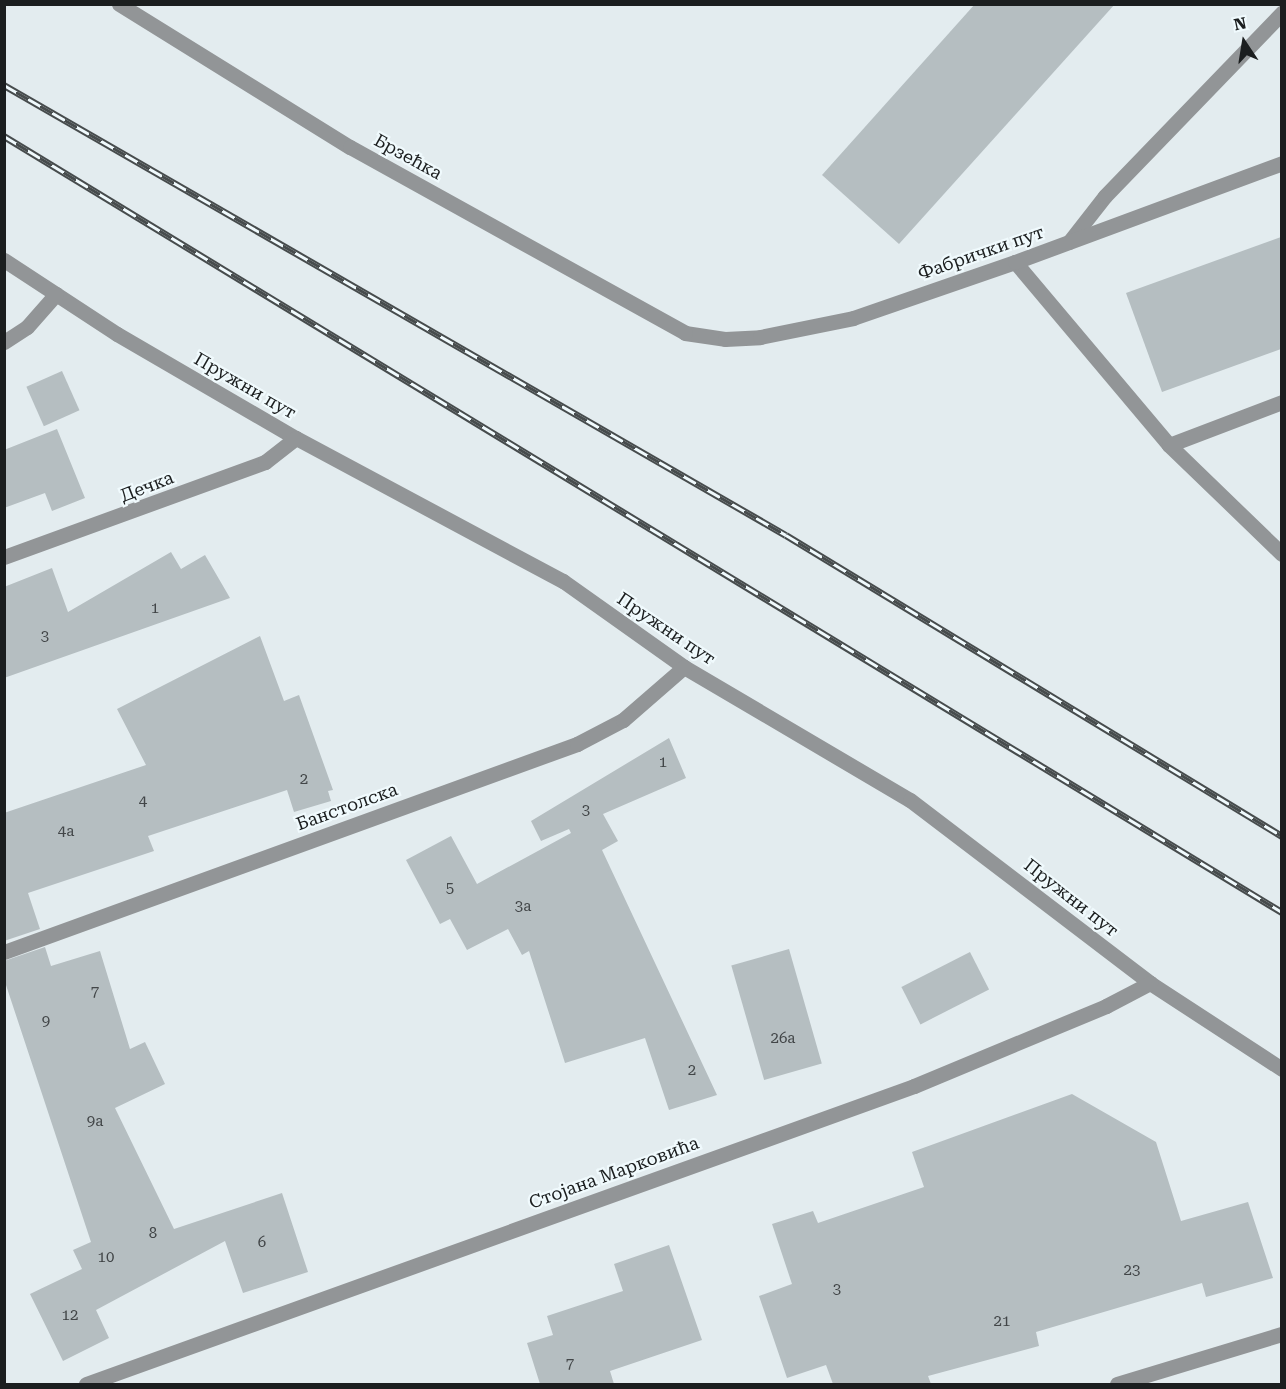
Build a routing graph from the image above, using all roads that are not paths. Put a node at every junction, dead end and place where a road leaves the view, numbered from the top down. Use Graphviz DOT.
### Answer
graph roads {
  1 [pos="119,4"];
  2 [pos="1281,13"];
  3 [pos="1281,162"];
  4 [pos="1069,242"];
  5 [pos="4,260"];
  6 [pos="1015,262"];
  7 [pos="56,294"];
  8 [pos="685,333"];
  9 [pos="4,342"];
  10 [pos="1281,402"];
  11 [pos="296,438"];
  12 [pos="1169,445"];
  13 [pos="1281,554"];
  14 [pos="4,557"];
  15 [pos="684,667"];
  16 [pos="4,952"];
  17 [pos="1150,983"];
  18 [pos="1281,1069"];
  19 [pos="1281,1334"];
  20 [pos="86,1384"];
  21 [pos="1117,1384"];
  1 -- 8 [label="street, Брзећка"];
  2 -- 4 [label="street"];
  3 -- 4 [label="street, Фабрички пут"];
  4 -- 6 [label="street, Фабрички пут"];
  5 -- 7 [label="street, Пружни пут"];
  6 -- 8 [label="street, Фабрички пут"];
  6 -- 12 [label="street"];
  7 -- 9 [label="street"];
  7 -- 11 [label="street, Пружни пут"];
  10 -- 12 [label="street"];
  11 -- 14 [label="street, Дечка"];
  11 -- 15 [label="street, Пружни пут"];
  12 -- 13 [label="street"];
  15 -- 16 [label="street, Банстолска"];
  15 -- 17 [label="street, Пружни пут"];
  17 -- 18 [label="street, Пружни пут"];
  17 -- 20 [label="street, Стојана Марковића"];
  19 -- 21 [label="street"];
}
